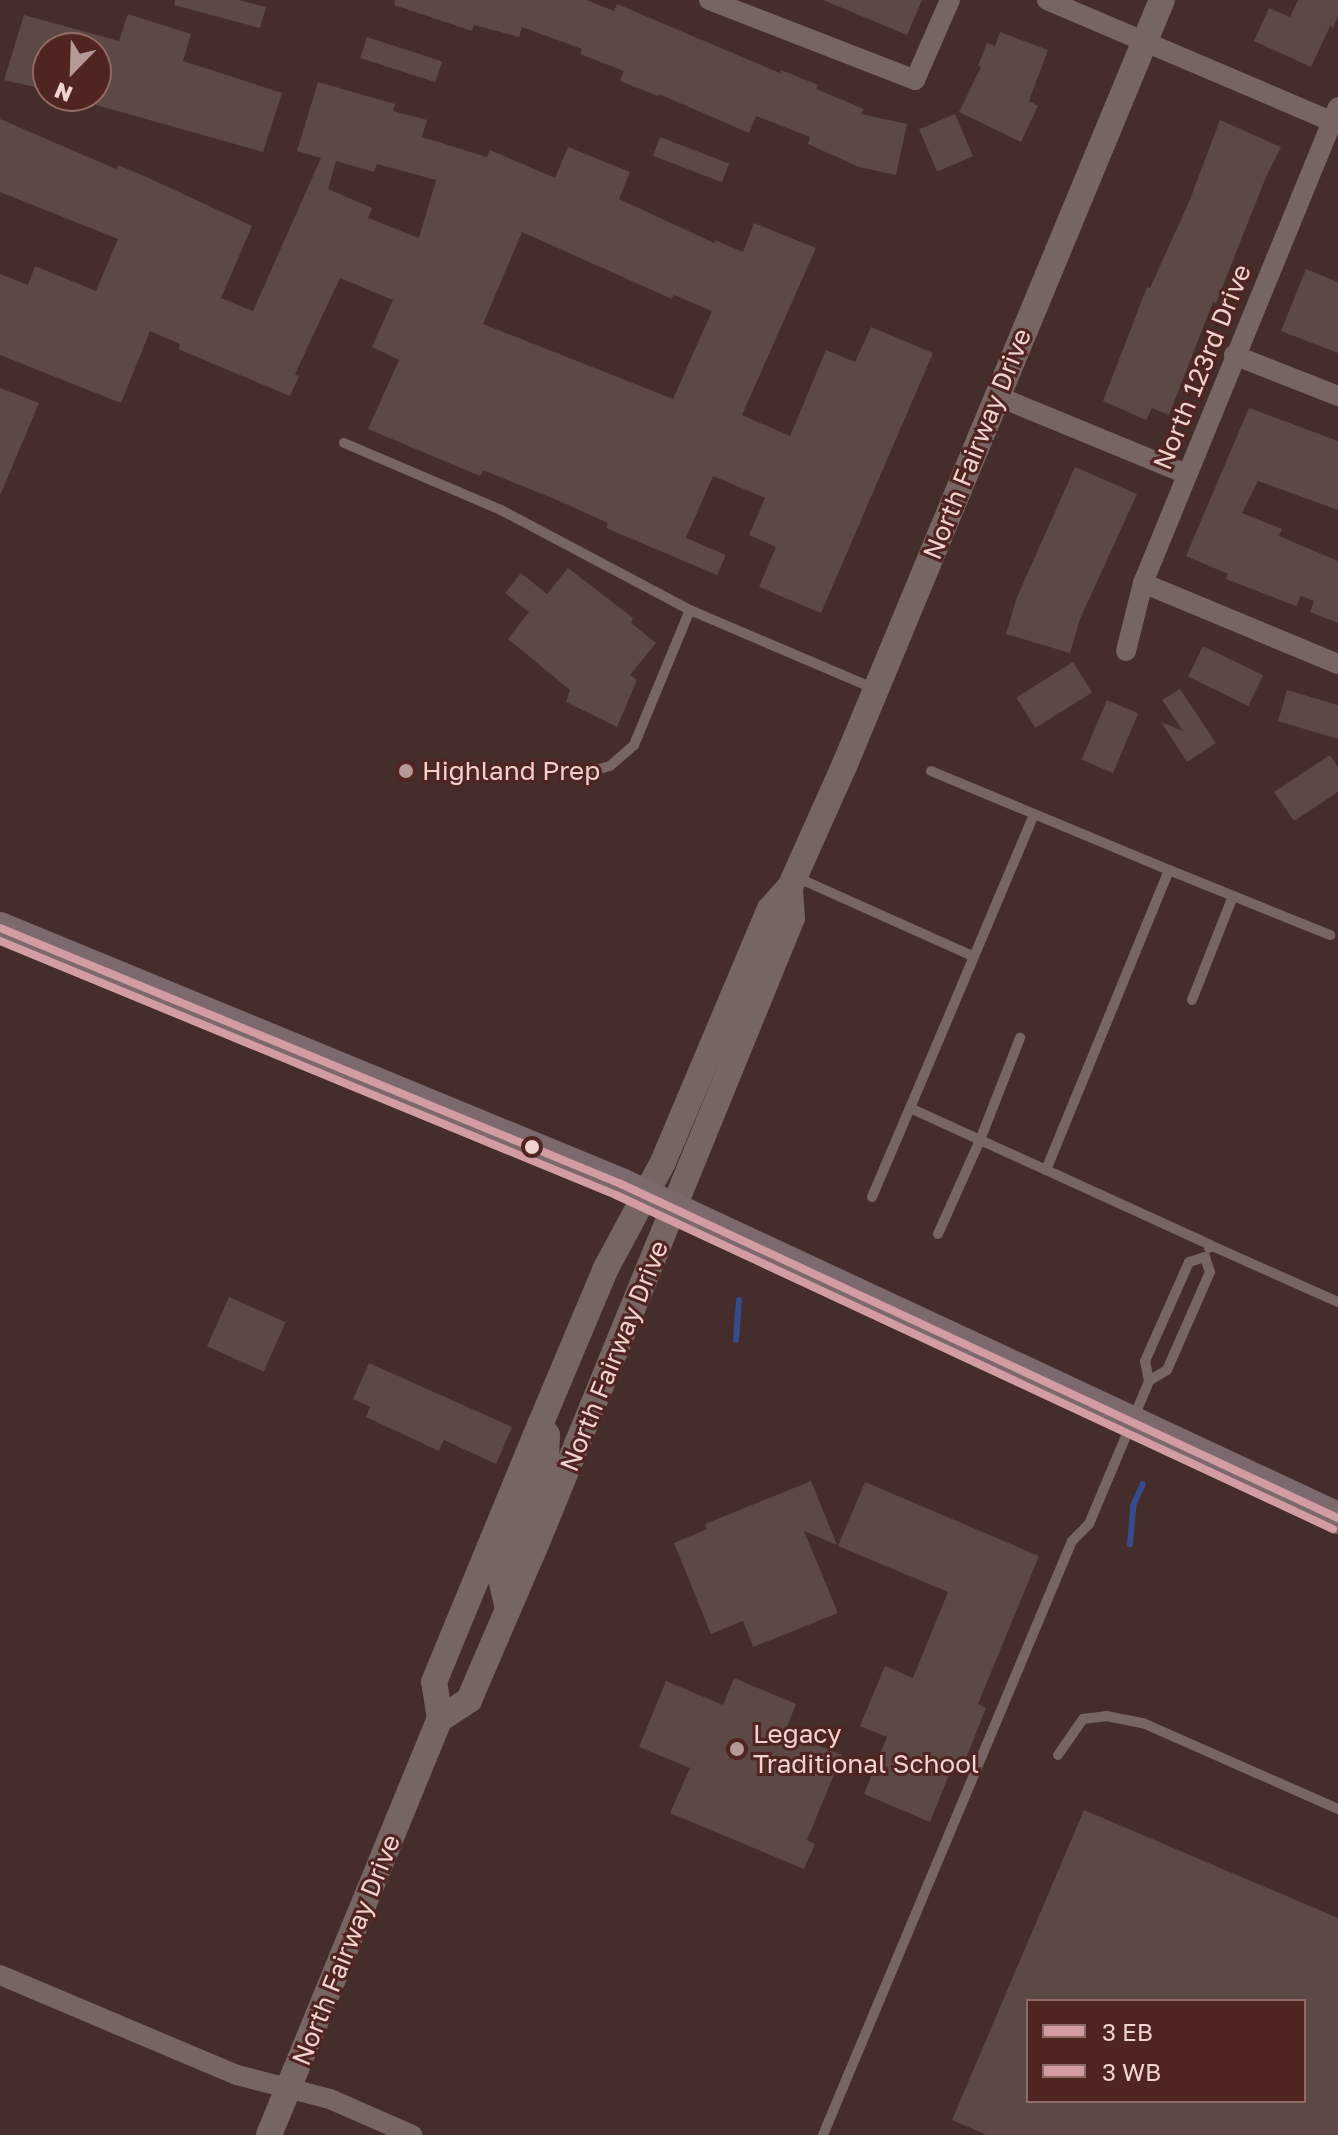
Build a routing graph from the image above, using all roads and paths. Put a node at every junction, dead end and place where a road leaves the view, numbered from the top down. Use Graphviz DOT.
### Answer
graph roads {
  1 [pos="709,0"];
  2 [pos="950,0"];
  3 [pos="1047,0"];
  4 [pos="1162,0"];
  5 [pos="1144,43"];
  6 [pos="1336,117"];
  7 [pos="1234,355"];
  8 [pos="997,396"];
  9 [pos="1338,396"];
  10 [pos="344,443"];
  11 [pos="1186,474"];
  12 [pos="1143,583"];
  13 [pos="690,610"];
  14 [pos="1126,651"];
  15 [pos="1338,664"];
  16 [pos="876,690"];
  17 [pos="931,771"];
  18 [pos="577,776"];
  19 [pos="1034,814"];
  20 [pos="1169,870"];
  21 [pos="792,882"];
  22 [pos="1233,896"];
  23 [pos="0,928"];
  24 [pos="1330,935"];
  25 [pos="973,956"];
  26 [pos="1192,1000"];
  27 [pos="1020,1038"];
  28 [pos="910,1108"];
  29 [pos="980,1140"];
  30 [pos="1046,1170"];
  31 [pos="872,1197"];
  32 [pos="659,1201"];
  33 [pos="938,1234"];
  34 [pos="1210,1245"];
  35 [pos="1205,1257"];
  36 [pos="1338,1302"];
  37 [pos="1149,1381"];
  38 [pos="1131,1422"];
  39 [pos="540,1425"];
  40 [pos="1338,1518"];
  41 [pos="508,1609"];
  42 [pos="440,1719"];
  43 [pos="1058,1755"];
  44 [pos="1338,1809"];
  45 [pos="0,1975"];
  46 [pos="289,2090"];
  47 [pos="269,2135"];
  48 [pos="412,2135"];
  49 [pos="823,2135"];
  1 -- 2 [label="street"];
  3 -- 5 [label="street"];
  4 -- 5 [label="street, North Fairway Drive"];
  5 -- 6 [label="street"];
  5 -- 8 [label="street, North Fairway Drive"];
  6 -- 7 [label="street, North 123rd Drive"];
  7 -- 9 [label="street"];
  7 -- 11 [label="street, North 123rd Drive"];
  8 -- 11 [label="street"];
  8 -- 16 [label="street, North Fairway Drive"];
  10 -- 13 [label="lane"];
  11 -- 12 [label="street, North 123rd Drive"];
  12 -- 14 [label="street, North 123rd Drive"];
  12 -- 15 [label="street"];
  13 -- 16 [label="lane"];
  13 -- 18 [label="lane"];
  16 -- 21 [label="street, North Fairway Drive"];
  17 -- 19 [label="lane"];
  19 -- 20 [label="lane"];
  19 -- 25 [label="lane"];
  20 -- 22 [label="lane"];
  20 -- 30 [label="lane"];
  21 -- 25 [label="lane"];
  21 -- 32 [label="street, North Fairway Drive"];
  22 -- 24 [label="lane"];
  22 -- 26 [label="lane"];
  23 -- 32 [label="main road"];
  25 -- 28 [label="lane"];
  27 -- 29 [label="lane"];
  28 -- 29 [label="lane"];
  28 -- 31 [label="lane"];
  29 -- 30 [label="lane"];
  29 -- 33 [label="lane"];
  30 -- 34 [label="lane"];
  32 -- 38 [label="main road"];
  32 -- 39 [label="street, North Fairway Drive"];
  32 -- 41 [label="street, North Fairway Drive"];
  34 -- 35 [label="lane"];
  34 -- 36 [label="lane"];
  35 -- 37 [label="lane"];
  35 -- 37 [label="lane"];
  37 -- 38 [label="lane"];
  38 -- 40 [label="main road"];
  38 -- 49 [label="lane"];
  39 -- 41 [label="street"];
  39 -- 42 [label="street, North Fairway Drive"];
  41 -- 42 [label="street, North Fairway Drive"];
  42 -- 46 [label="street, North Fairway Drive"];
  43 -- 44 [label="lane"];
  45 -- 46 [label="street"];
  46 -- 47 [label="street, North Fairway Drive"];
  46 -- 48 [label="street"];
}
